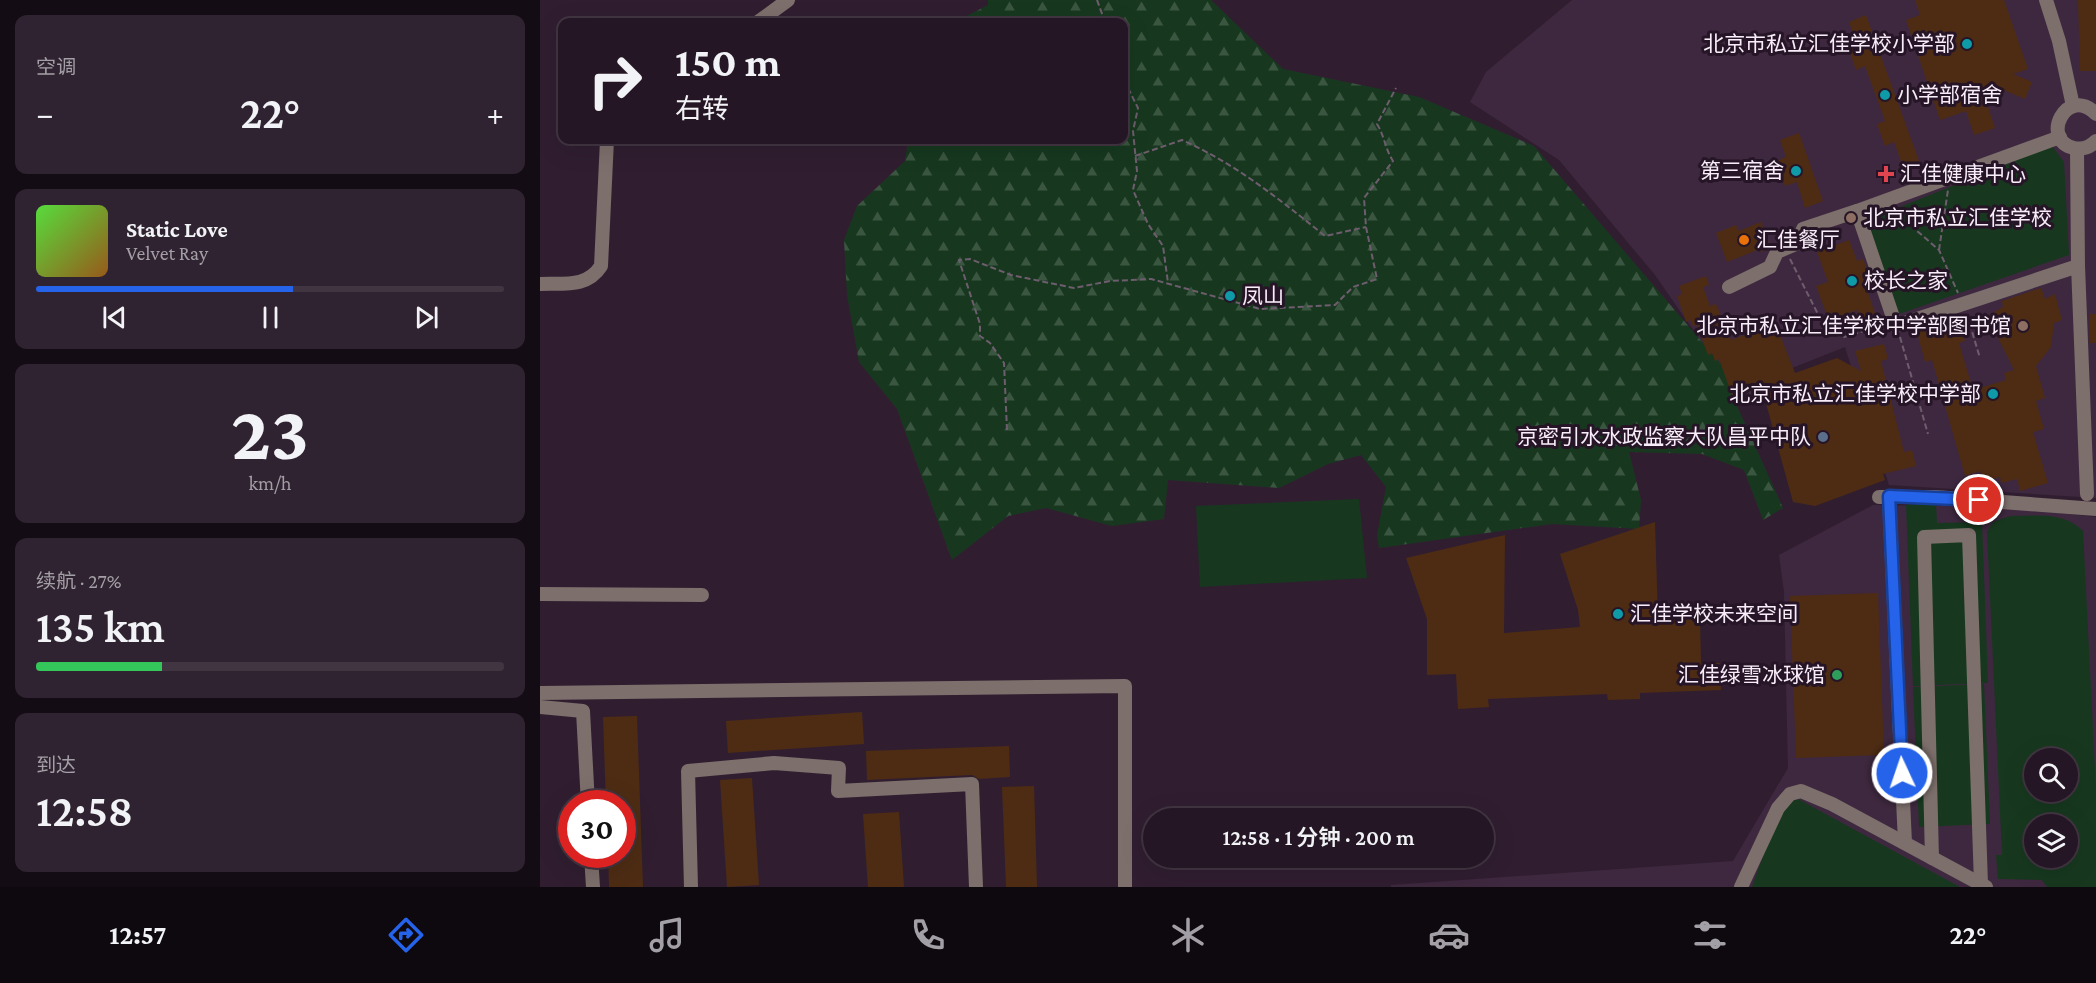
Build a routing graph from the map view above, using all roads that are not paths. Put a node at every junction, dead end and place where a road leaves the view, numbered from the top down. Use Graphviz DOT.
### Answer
graph roads {
  1 [pos="789,0"];
  2 [pos="2046,0"];
  3 [pos="764,18"];
  4 [pos="2073,106"];
  5 [pos="2096,114"];
  6 [pos="2060,137"];
  7 [pos="2096,141"];
  8 [pos="607,144"];
  9 [pos="2077,149"];
  10 [pos="1857,211"];
  11 [pos="2078,266"];
  12 [pos="540,284"];
  13 [pos="1728,287"];
  14 [pos="2087,494"];
  15 [pos="2096,509"];
  16 [pos="540,594"];
  17 [pos="702,595"];
  18 [pos="540,693"];
  19 [pos="540,707"];
  20 [pos="587,790"];
  21 [pos="1905,843"];
  22 [pos="1932,858"];
  23 [pos="592,868"];
  24 [pos="1983,886"];
  25 [pos="593,887"];
  26 [pos="691,887"];
  27 [pos="976,887"];
  28 [pos="1125,887"];
  29 [pos="1741,887"];
  1 -- 3 [label="street"];
  2 -- 4 [label="street"];
  4 -- 5 [label="street"];
  4 -- 6 [label="street"];
  6 -- 9 [label="street"];
  6 -- 10 [label="street"];
  7 -- 9 [label="street"];
  8 -- 12 [label="street"];
  9 -- 11 [label="street"];
  10 -- 11 [label="street"];
  10 -- 13 [label="street"];
  11 -- 14 [label="street"];
  15 -- 21 [label="street"];
  16 -- 17 [label="street"];
  18 -- 28 [label="street"];
  19 -- 20 [label="street"];
  21 -- 22 [label="street"];
  21 -- 29 [label="street"];
  22 -- 24 [label="street"];
  22 -- 24 [label="street"];
  23 -- 25 [label="street"];
  26 -- 27 [label="street"];
}
